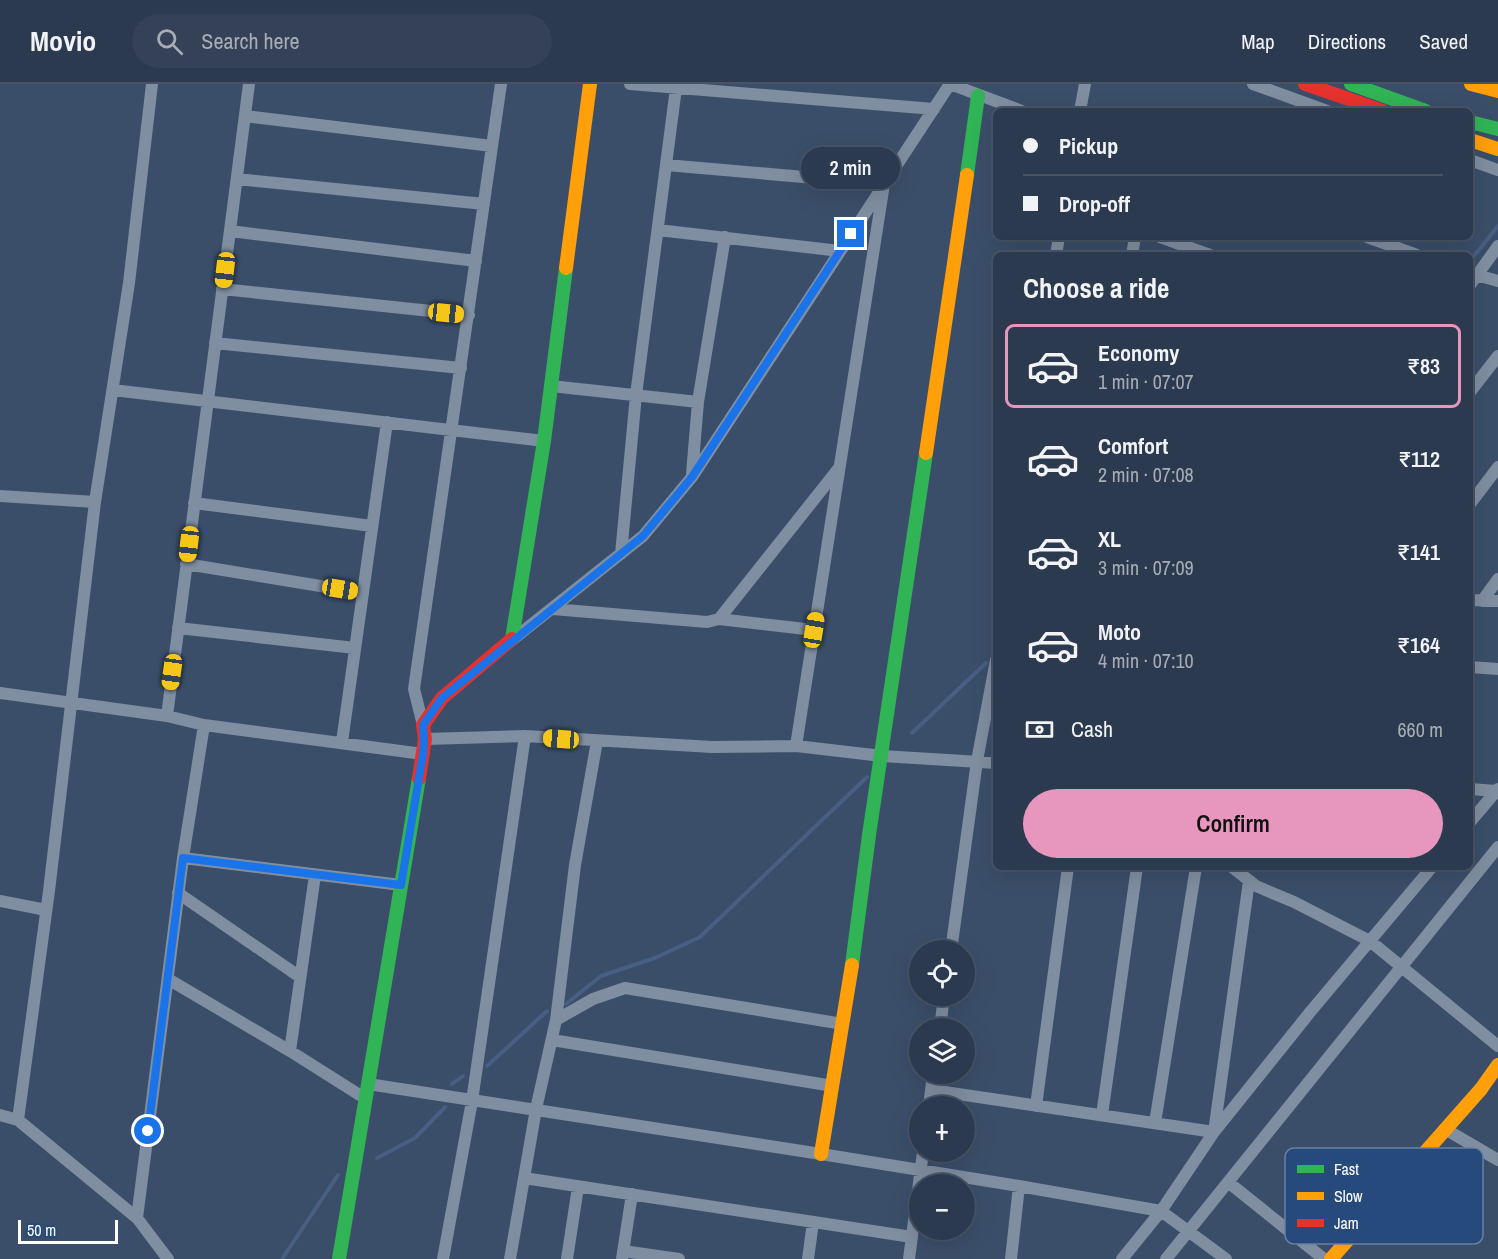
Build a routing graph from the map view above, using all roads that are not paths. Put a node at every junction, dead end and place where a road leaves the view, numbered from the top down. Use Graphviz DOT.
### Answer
graph roads {
  1 [pos="152,84"];
  2 [pos="249,84"];
  3 [pos="501,84"];
  4 [pos="590,84"];
  5 [pos="630,84"];
  6 [pos="1085,84"];
  7 [pos="1252,84"];
  8 [pos="1305,84"];
  9 [pos="1351,84"];
  10 [pos="1471,84"];
  11 [pos="676,88"];
  12 [pos="1494,88"];
  13 [pos="978,96"];
  14 [pos="1013,108"];
  15 [pos="1081,108"];
  16 [pos="1319,108"];
  17 [pos="1374,108"];
  18 [pos="1418,108"];
  19 [pos="934,109"];
  20 [pos="245,116"];
  21 [pos="1473,123"];
  22 [pos="1498,129"];
  23 [pos="1473,141"];
  24 [pos="492,146"];
  25 [pos="1498,149"];
  26 [pos="1473,161"];
  27 [pos="666,165"];
  28 [pos="1498,170"];
  29 [pos="237,179"];
  30 [pos="884,184"];
  31 [pos="484,204"];
  32 [pos="657,230"];
  33 [pos="230,231"];
  34 [pos="725,237"];
  35 [pos="1168,240"];
  36 [pos="1375,240"];
  37 [pos="1498,246"];
  38 [pos="840,250"];
  39 [pos="1202,252"];
  40 [pos="1409,252"];
  41 [pos="476,261"];
  42 [pos="1473,278"];
  43 [pos="1498,280"];
  44 [pos="222,289"];
  45 [pos="469,315"];
  46 [pos="215,344"];
  47 [pos="1498,356"];
  48 [pos="461,368"];
  49 [pos="551,386"];
  50 [pos="1473,388"];
  51 [pos="113,390"];
  52 [pos="636,395"];
  53 [pos="207,401"];
  54 [pos="698,402"];
  55 [pos="387,422"];
  56 [pos="453,430"];
  57 [pos="544,441"];
  58 [pos="840,467"];
  59 [pos="1498,467"];
  60 [pos="692,477"];
  61 [pos="0,496"];
  62 [pos="1473,500"];
  63 [pos="95,502"];
  64 [pos="194,503"];
  65 [pos="372,526"];
  66 [pos="621,554"];
  67 [pos="186,564"];
  68 [pos="1498,579"];
  69 [pos="363,593"];
  70 [pos="1476,600"];
  71 [pos="1498,601"];
  72 [pos="553,609"];
  73 [pos="719,619"];
  74 [pos="178,628"];
  75 [pos="814,630"];
  76 [pos="512,640"];
  77 [pos="355,648"];
  78 [pos="1473,667"];
  79 [pos="1498,669"];
  80 [pos="993,676"];
  81 [pos="0,693"];
  82 [pos="71,702"];
  83 [pos="167,716"];
  84 [pos="204,725"];
  85 [pos="424,732"];
  86 [pos="525,736"];
  87 [pos="597,741"];
  88 [pos="342,742"];
  89 [pos="796,746"];
  90 [pos="423,754"];
  91 [pos="882,756"];
  92 [pos="977,761"];
  93 [pos="993,763"];
  94 [pos="1473,789"];
  95 [pos="1497,790"];
  96 [pos="1473,818"];
  97 [pos="1498,847"];
  98 [pos="183,858"];
  99 [pos="1068,870"];
  100 [pos="1137,870"];
  101 [pos="1196,870"];
  102 [pos="1236,870"];
  103 [pos="1429,870"];
  104 [pos="315,875"];
  105 [pos="1249,880"];
  106 [pos="401,885"];
  107 [pos="178,893"];
  108 [pos="0,901"];
  109 [pos="46,910"];
  110 [pos="953,940"];
  111 [pos="1370,941"];
  112 [pos="1402,967"];
  113 [pos="300,977"];
  114 [pos="168,979"];
  115 [pos="556,1020"];
  116 [pos="843,1024"];
  117 [pos="552,1040"];
  118 [pos="1498,1046"];
  119 [pos="290,1051"];
  120 [pos="1498,1065"];
  121 [pos="368,1084"];
  122 [pos="932,1084"];
  123 [pos="832,1086"];
  124 [pos="931,1090"];
  125 [pos="930,1096"];
  126 [pos="366,1099"];
  127 [pos="472,1101"];
  128 [pos="1036,1106"];
  129 [pos="537,1109"];
  130 [pos="0,1115"];
  131 [pos="1102,1115"];
  132 [pos="18,1120"];
  133 [pos="1155,1123"];
  134 [pos="1445,1129"];
  135 [pos="1214,1132"];
  136 [pos="1428,1148"];
  137 [pos="1477,1148"];
  138 [pos="1483,1151"];
  139 [pos="821,1154"];
  140 [pos="1498,1160"];
  141 [pos="921,1162"];
  142 [pos="920,1170"];
  143 [pos="920,1174"];
  144 [pos="524,1179"];
  145 [pos="1228,1182"];
  146 [pos="1019,1185"];
  147 [pos="578,1187"];
  148 [pos="632,1194"];
  149 [pos="1161,1211"];
  150 [pos="137,1218"];
  151 [pos="813,1222"];
  152 [pos="1285,1228"];
  153 [pos="1188,1232"];
  154 [pos="909,1237"];
  155 [pos="912,1240"];
  156 [pos="1305,1244"];
  157 [pos="1344,1244"];
  158 [pos="623,1255"];
  159 [pos="168,1259"];
  160 [pos="339,1259"];
  161 [pos="443,1259"];
  162 [pos="510,1259"];
  163 [pos="567,1259"];
  164 [pos="679,1259"];
  165 [pos="808,1259"];
  166 [pos="909,1259"];
  167 [pos="1011,1259"];
  168 [pos="1122,1259"];
  169 [pos="1166,1259"];
  170 [pos="1226,1259"];
  171 [pos="1324,1259"];
  172 [pos="1331,1259"];
  1 -- 51 [label="street"];
  2 -- 20 [label="street"];
  3 -- 24 [label="street"];
  4 -- 49 [label="main road"];
  5 -- 11 [label="street"];
  6 -- 15 [label="street"];
  7 -- 16 [label="street"];
  8 -- 17 [label="main road"];
  9 -- 18 [label="main road"];
  10 -- 12 [label="main road"];
  11 -- 19 [label="street"];
  11 -- 27 [label="street"];
  13 -- 14 [label="street"];
  13 -- 19 [label="street"];
  13 -- 91 [label="main road"];
  19 -- 30 [label="street"];
  20 -- 24 [label="street"];
  20 -- 29 [label="street"];
  21 -- 22 [label="main road"];
  23 -- 25 [label="main road"];
  24 -- 31 [label="street"];
  26 -- 28 [label="street"];
  27 -- 30 [label="street"];
  27 -- 32 [label="street"];
  29 -- 31 [label="street"];
  29 -- 33 [label="street"];
  30 -- 38 [label="street"];
  30 -- 58 [label="street"];
  31 -- 41 [label="street"];
  32 -- 34 [label="street"];
  32 -- 52 [label="street"];
  33 -- 41 [label="street"];
  33 -- 44 [label="street"];
  34 -- 38 [label="street"];
  34 -- 54 [label="street"];
  35 -- 39 [label="street"];
  36 -- 40 [label="street"];
  37 -- 42 [label="street"];
  38 -- 60 [label="street"];
  41 -- 45 [label="street"];
  42 -- 43 [label="street"];
  44 -- 45 [label="street"];
  44 -- 46 [label="street"];
  45 -- 48 [label="street"];
  46 -- 48 [label="street"];
  46 -- 53 [label="street"];
  47 -- 50 [label="street"];
  48 -- 56 [label="street"];
  49 -- 52 [label="street"];
  49 -- 57 [label="main road"];
  51 -- 53 [label="street"];
  51 -- 63 [label="street"];
  52 -- 54 [label="street"];
  52 -- 66 [label="street"];
  53 -- 55 [label="street"];
  53 -- 64 [label="street"];
  54 -- 60 [label="street"];
  55 -- 56 [label="street"];
  55 -- 65 [label="street"];
  56 -- 57 [label="street"];
  56 -- 85 [label="street"];
  57 -- 76 [label="main road"];
  58 -- 73 [label="street"];
  58 -- 75 [label="street"];
  59 -- 62 [label="street"];
  60 -- 66 [label="street"];
  61 -- 63 [label="street"];
  63 -- 82 [label="street"];
  64 -- 65 [label="street"];
  64 -- 67 [label="street"];
  65 -- 69 [label="street"];
  66 -- 72 [label="street"];
  67 -- 69 [label="street"];
  67 -- 74 [label="street"];
  68 -- 70 [label="street"];
  69 -- 77 [label="street"];
  70 -- 71 [label="street"];
  72 -- 73 [label="street"];
  72 -- 76 [label="street"];
  73 -- 75 [label="street"];
  74 -- 77 [label="street"];
  74 -- 83 [label="street"];
  75 -- 89 [label="street"];
  76 -- 85 [label="main road"];
  77 -- 88 [label="street"];
  78 -- 79 [label="street"];
  80 -- 92 [label="street"];
  81 -- 82 [label="street"];
  82 -- 83 [label="street"];
  82 -- 109 [label="street"];
  83 -- 84 [label="street"];
  84 -- 88 [label="street"];
  84 -- 98 [label="street"];
  85 -- 86 [label="street"];
  85 -- 90 [label="main road"];
  86 -- 87 [label="street"];
  86 -- 127 [label="street"];
  87 -- 89 [label="street"];
  87 -- 115 [label="street"];
  88 -- 90 [label="street"];
  89 -- 91 [label="street"];
  90 -- 106 [label="main road"];
  91 -- 92 [label="street"];
  91 -- 116 [label="main road"];
  92 -- 93 [label="street"];
  92 -- 110 [label="street"];
  94 -- 95 [label="street"];
  95 -- 96 [label="street"];
  97 -- 112 [label="street"];
  98 -- 104 [label="street"];
  98 -- 107 [label="street"];
  99 -- 128 [label="street"];
  100 -- 131 [label="street"];
  101 -- 133 [label="street"];
  102 -- 105 [label="street"];
  103 -- 111 [label="street"];
  104 -- 106 [label="street"];
  104 -- 113 [label="street"];
  105 -- 111 [label="street"];
  105 -- 135 [label="street"];
  106 -- 121 [label="main road"];
  107 -- 113 [label="street"];
  107 -- 114 [label="street"];
  108 -- 109 [label="street"];
  109 -- 132 [label="street"];
  111 -- 112 [label="street"];
  111 -- 135 [label="street"];
  112 -- 118 [label="street"];
  112 -- 145 [label="street"];
  113 -- 119 [label="street"];
  114 -- 119 [label="street"];
  114 -- 150 [label="street"];
  115 -- 116 [label="street"];
  115 -- 117 [label="street"];
  116 -- 123 [label="main road"];
  117 -- 123 [label="street"];
  117 -- 129 [label="street"];
  119 -- 126 [label="street"];
  120 -- 134 [label="main road"];
  121 -- 126 [label="main road"];
  121 -- 127 [label="street"];
  122 -- 124 [label="street"];
  123 -- 139 [label="main road"];
  124 -- 125 [label="street"];
  124 -- 128 [label="street"];
  126 -- 160 [label="main road"];
  127 -- 129 [label="street"];
  127 -- 161 [label="street"];
  128 -- 131 [label="street"];
  129 -- 139 [label="street"];
  129 -- 144 [label="street"];
  130 -- 132 [label="street"];
  131 -- 133 [label="street"];
  132 -- 150 [label="street"];
  133 -- 135 [label="street"];
  134 -- 136 [label="main road"];
  134 -- 137 [label="street"];
  135 -- 149 [label="street"];
  138 -- 140 [label="street"];
  139 -- 142 [label="street"];
  141 -- 142 [label="street"];
  142 -- 143 [label="street"];
  142 -- 146 [label="street"];
  144 -- 147 [label="street"];
  144 -- 162 [label="street"];
  145 -- 152 [label="street"];
  145 -- 153 [label="street"];
  146 -- 149 [label="street"];
  146 -- 167 [label="street"];
  147 -- 148 [label="street"];
  147 -- 163 [label="street"];
  148 -- 151 [label="street"];
  148 -- 158 [label="street"];
  149 -- 153 [label="street"];
  149 -- 168 [label="street"];
  150 -- 159 [label="street"];
  151 -- 154 [label="street"];
  151 -- 165 [label="street"];
  153 -- 169 [label="street"];
  153 -- 170 [label="street"];
  155 -- 166 [label="street"];
  156 -- 171 [label="street"];
  157 -- 172 [label="main road"];
  158 -- 164 [label="street"];
}
